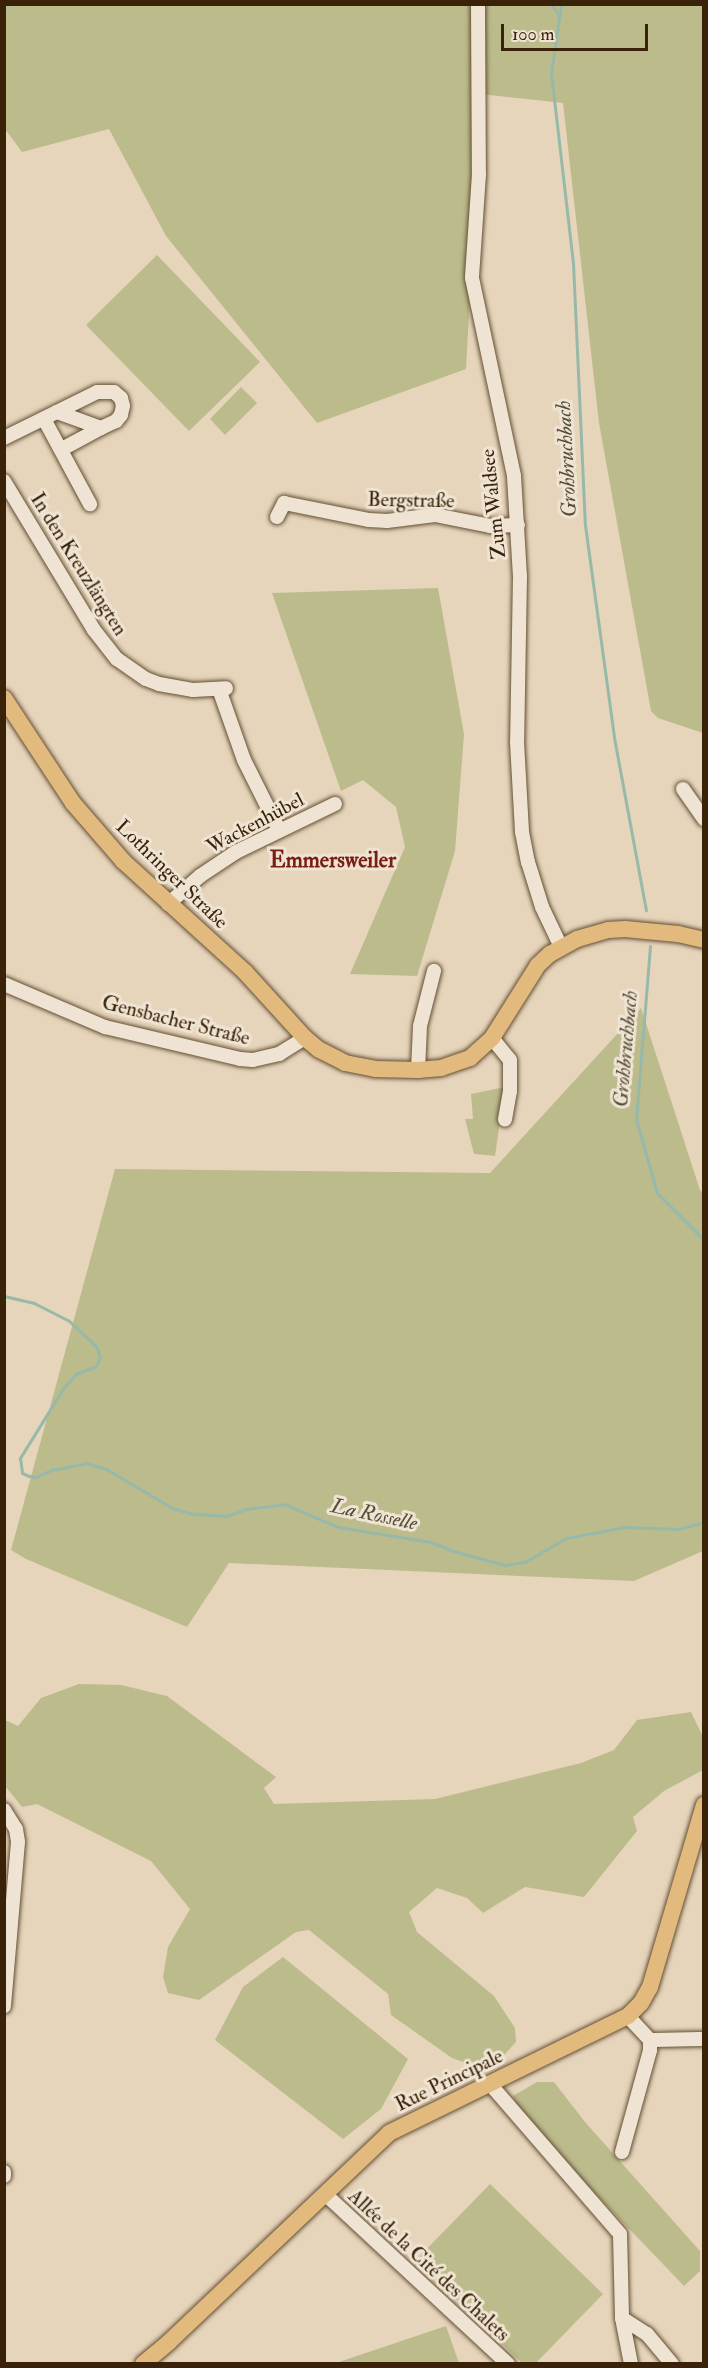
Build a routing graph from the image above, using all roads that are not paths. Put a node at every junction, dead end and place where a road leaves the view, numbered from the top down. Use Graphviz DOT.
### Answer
graph roads {
  1 [pos="479,11"];
  2 [pos="57,412"];
  3 [pos="44,419"];
  4 [pos="101,428"];
  5 [pos="4,438"];
  6 [pos="62,449"];
  7 [pos="4,481"];
  8 [pos="90,504"];
  9 [pos="277,517"];
  10 [pos="518,525"];
  11 [pos="4,698"];
  12 [pos="683,789"];
  13 [pos="335,804"];
  14 [pos="704,819"];
  15 [pos="279,830"];
  16 [pos="168,904"];
  17 [pos="702,938"];
  18 [pos="561,947"];
  19 [pos="434,971"];
  20 [pos="4,984"];
  21 [pos="305,1038"];
  22 [pos="492,1038"];
  23 [pos="418,1070"];
  24 [pos="505,1120"];
  25 [pos="704,1805"];
  26 [pos="4,1810"];
  27 [pos="698,1834"];
  28 [pos="4,2006"];
  29 [pos="628,2016"];
  30 [pos="704,2039"];
  31 [pos="650,2040"];
  32 [pos="490,2084"];
  33 [pos="622,2152"];
  34 [pos="325,2194"];
  35 [pos="622,2318"];
  36 [pos="507,2363"];
  37 [pos="143,2364"];
  38 [pos="631,2364"];
  39 [pos="672,2364"];
  1 -- 10 [label="street, Zum Waldsee"];
  2 -- 3 [label="street"];
  2 -- 4 [label="street"];
  2 -- 4 [label="street"];
  3 -- 5 [label="street"];
  3 -- 6 [label="street, In den Kreuzlängten"];
  4 -- 6 [label="street"];
  6 -- 8 [label="street, In den Kreuzlängten"];
  7 -- 15 [label="street, In den Kreuzlängten"];
  9 -- 10 [label="street, Bergstraße"];
  10 -- 18 [label="street, Zum Waldsee"];
  11 -- 16 [label="main road, Lothringer Straße"];
  12 -- 14 [label="street"];
  13 -- 15 [label="street, Wackenhübel"];
  15 -- 16 [label="street, Wackenhübel"];
  16 -- 21 [label="main road, Lothringer Straße"];
  17 -- 18 [label="main road"];
  18 -- 22 [label="main road"];
  19 -- 23 [label="street"];
  20 -- 21 [label="street, Gensbacher Straße"];
  21 -- 23 [label="main road"];
  22 -- 23 [label="main road"];
  22 -- 24 [label="street"];
  25 -- 27 [label="main road, Rue Principale"];
  26 -- 28 [label="street"];
  27 -- 29 [label="main road, Rue Principale"];
  29 -- 31 [label="street"];
  29 -- 32 [label="main road, Rue Principale"];
  30 -- 31 [label="street"];
  31 -- 33 [label="street"];
  32 -- 34 [label="main road, Rue Principale"];
  32 -- 35 [label="street"];
  34 -- 36 [label="street, Allée de la Cité des Chalets"];
  34 -- 37 [label="main road, Rue Principale"];
  35 -- 38 [label="street"];
  35 -- 39 [label="street"];
}
